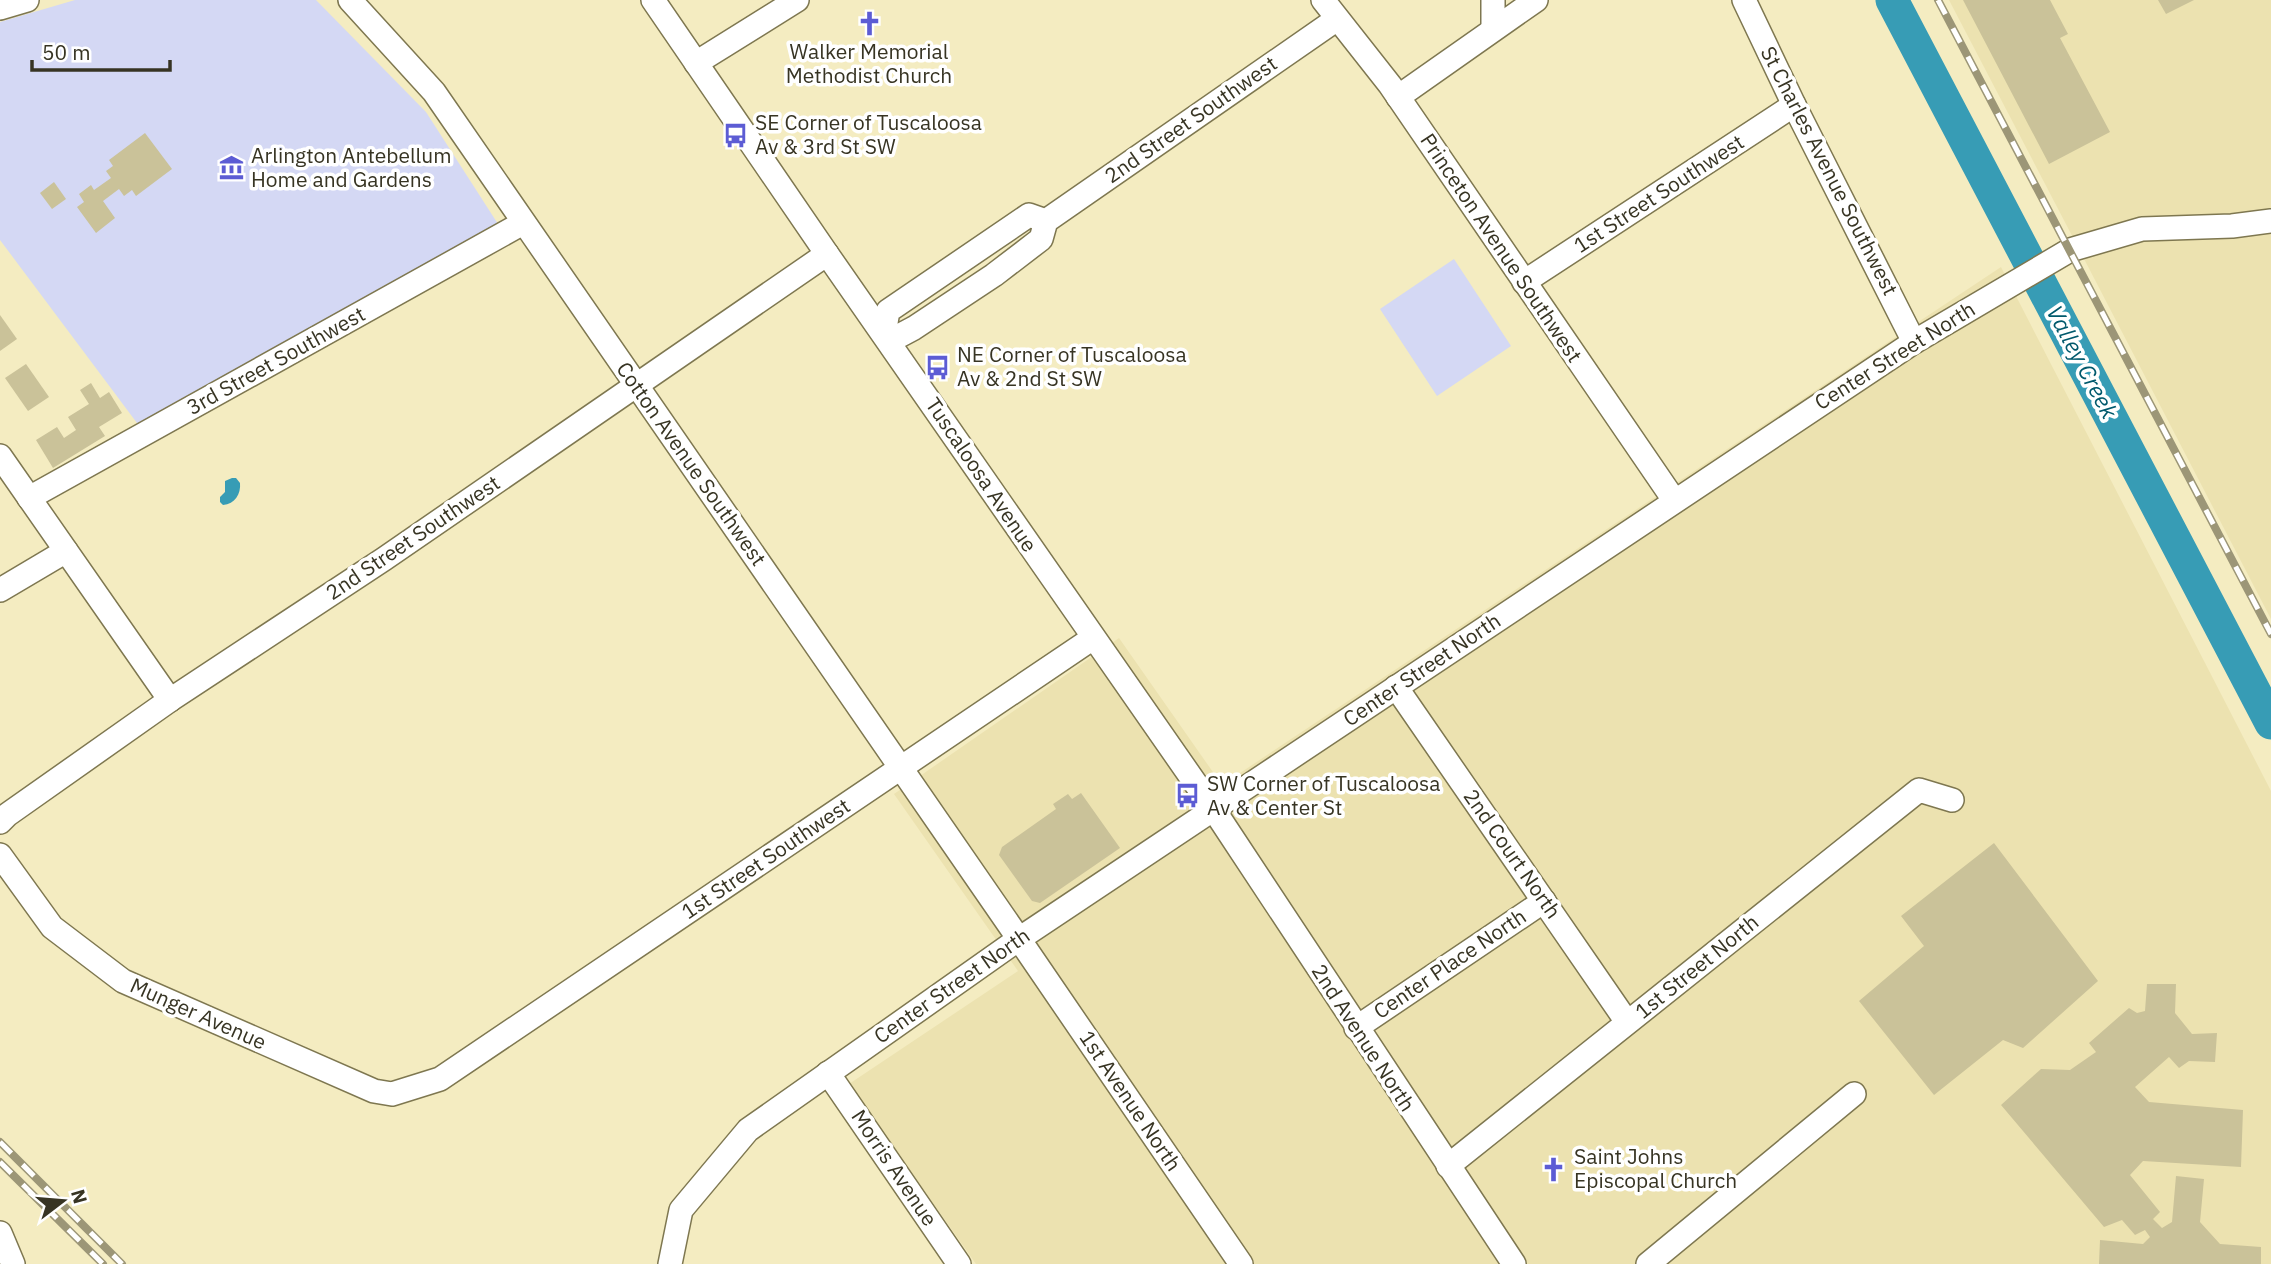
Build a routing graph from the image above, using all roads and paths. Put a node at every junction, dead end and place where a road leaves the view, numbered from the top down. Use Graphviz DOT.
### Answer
graph roads {
  1 [pos="27,0"];
  2 [pos="351,0"];
  3 [pos="368,0"];
  4 [pos="653,0"];
  5 [pos="797,0"];
  6 [pos="1323,0"];
  7 [pos="1493,0"];
  8 [pos="1536,0"];
  9 [pos="1744,0"];
  10 [pos="0,8"];
  11 [pos="1336,19"];
  12 [pos="1493,28"];
  13 [pos="386,40"];
  14 [pos="696,63"];
  15 [pos="1398,97"];
  16 [pos="1794,105"];
  17 [pos="2271,221"];
  18 [pos="523,223"];
  19 [pos="827,254"];
  20 [pos="1524,282"];
  21 [pos="884,334"];
  22 [pos="1914,342"];
  23 [pos="636,384"];
  24 [pos="0,456"];
  25 [pos="29,498"];
  26 [pos="1674,500"];
  27 [pos="66,551"];
  28 [pos="0,590"];
  29 [pos="1093,638"];
  30 [pos="1396,687"];
  31 [pos="170,700"];
  32 [pos="901,767"];
  33 [pos="1952,800"];
  34 [pos="1213,810"];
  35 [pos="0,822"];
  36 [pos="0,855"];
  37 [pos="1544,901"];
  38 [pos="1019,939"];
  39 [pos="1628,1022"];
  40 [pos="1356,1028"];
  41 [pos="828,1073"];
  42 [pos="440,1079"];
  43 [pos="1854,1094"];
  44 [pos="1448,1166"];
  45 [pos="0,1233"];
  46 [pos="13,1264"];
  47 [pos="670,1264"];
  48 [pos="959,1264"];
  49 [pos="1241,1264"];
  50 [pos="1514,1264"];
  51 [pos="1648,1264"];
  1 -- 10 [label="street"];
  2 -- 13 [label="street, Cotton Avenue Southwest"];
  3 -- 13 [label="street"];
  4 -- 14 [label="street, Tuscaloosa Avenue"];
  5 -- 14 [label="street"];
  6 -- 11 [label="street, Princeton Avenue Southwest"];
  7 -- 12 [label="street"];
  8 -- 12 [label="street"];
  9 -- 16 [label="street, St Charles Avenue Southwest"];
  11 -- 15 [label="street, Princeton Avenue Southwest"];
  11 -- 21 [label="street, 2nd Street Southwest"];
  12 -- 15 [label="street"];
  13 -- 18 [label="street, Cotton Avenue Southwest"];
  14 -- 19 [label="street, Tuscaloosa Avenue"];
  15 -- 20 [label="street, Princeton Avenue Southwest"];
  16 -- 20 [label="street, 1st Street Southwest"];
  16 -- 22 [label="street, St Charles Avenue Southwest"];
  17 -- 22 [label="street, Center Street North"];
  18 -- 23 [label="street, Cotton Avenue Southwest"];
  18 -- 25 [label="street, 3rd Street Southwest"];
  19 -- 21 [label="street, Tuscaloosa Avenue"];
  19 -- 23 [label="street, 2nd Street Southwest"];
  20 -- 26 [label="street, Princeton Avenue Southwest"];
  21 -- 29 [label="street, Tuscaloosa Avenue"];
  22 -- 26 [label="street, Center Street North"];
  23 -- 31 [label="street, 2nd Street Southwest"];
  23 -- 32 [label="street, Cotton Avenue Southwest"];
  24 -- 25 [label="street"];
  25 -- 27 [label="street"];
  26 -- 30 [label="street, Center Street North"];
  27 -- 28 [label="street"];
  27 -- 31 [label="street"];
  29 -- 32 [label="street, 1st Street Southwest"];
  29 -- 34 [label="street, Tuscaloosa Avenue"];
  30 -- 34 [label="street, Center Street North"];
  30 -- 37 [label="street, 2nd Court North"];
  31 -- 35 [label="street, 2nd Street Southwest"];
  32 -- 38 [label="street, Cotton Avenue Southwest"];
  32 -- 42 [label="street, 1st Street Southwest"];
  33 -- 39 [label="street, 1st Street North"];
  34 -- 38 [label="street, Center Street North"];
  34 -- 40 [label="street, 2nd Avenue North"];
  36 -- 42 [label="street, Munger Avenue"];
  37 -- 39 [label="street, 2nd Court North"];
  37 -- 40 [label="street, Center Place North"];
  38 -- 41 [label="street, Center Street North"];
  38 -- 49 [label="street, 1st Avenue North"];
  39 -- 44 [label="street, 1st Street North"];
  40 -- 44 [label="street, 2nd Avenue North"];
  41 -- 47 [label="street, Center Street North"];
  41 -- 48 [label="street, Morris Avenue"];
  43 -- 51 [label="street"];
  44 -- 50 [label="street, 2nd Avenue North"];
  45 -- 46 [label="street"];
}
